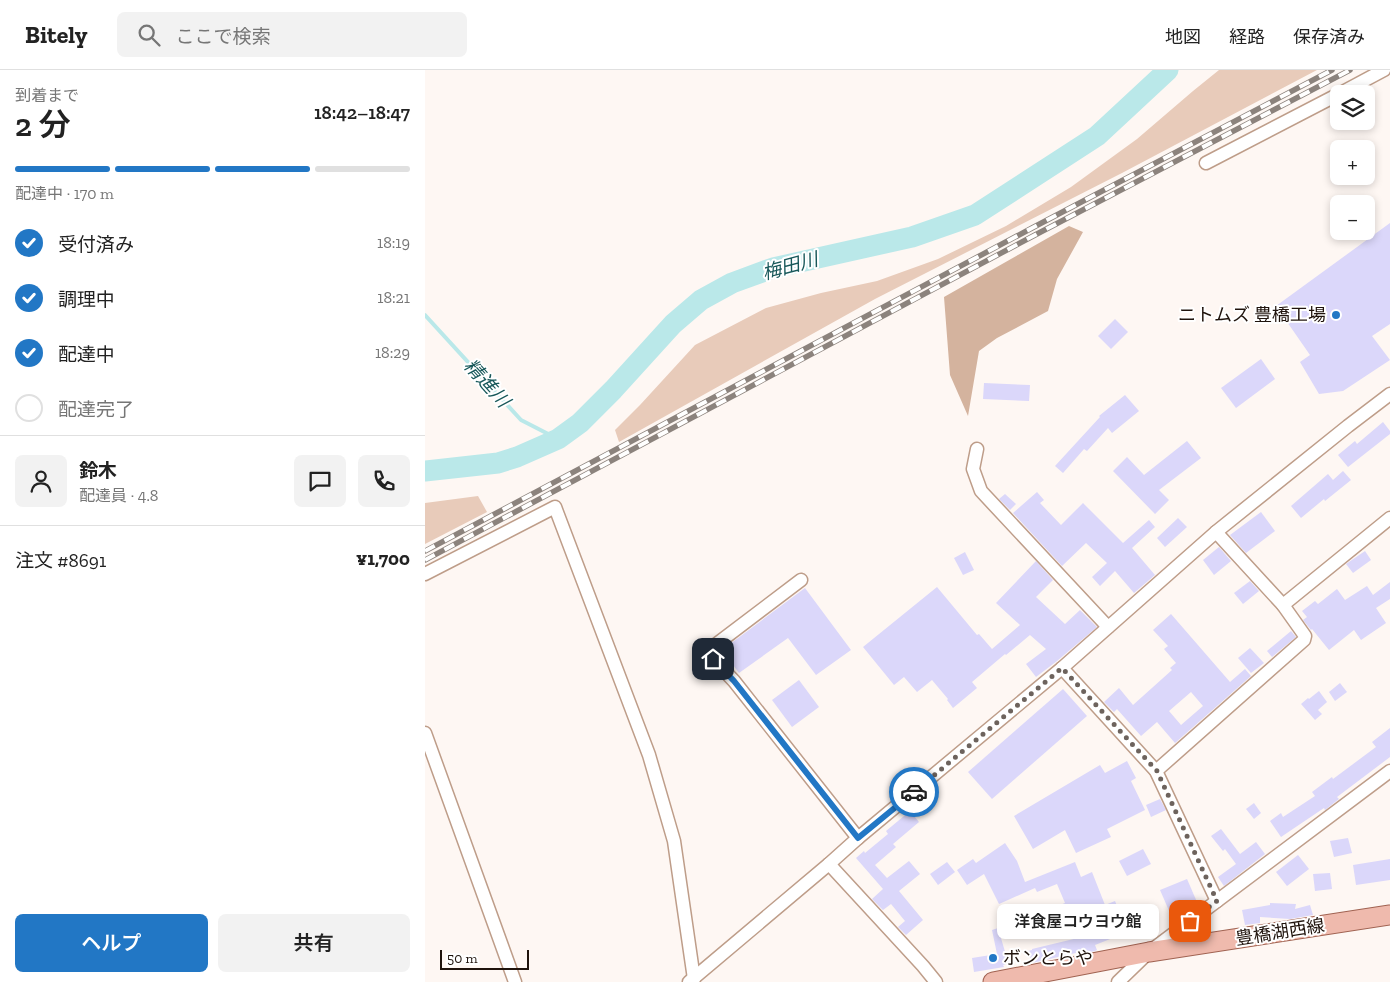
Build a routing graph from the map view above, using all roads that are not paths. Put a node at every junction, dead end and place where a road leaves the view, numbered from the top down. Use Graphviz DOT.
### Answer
graph roads {
  1 [pos="1384,70"];
  2 [pos="1356,85"];
  3 [pos="1330,99"];
  4 [pos="1206,163"];
  5 [pos="1390,394"];
  6 [pos="977,449"];
  7 [pos="1390,518"];
  8 [pos="1216,532"];
  9 [pos="425,574"];
  10 [pos="801,580"];
  11 [pos="1283,605"];
  12 [pos="1108,627"];
  13 [pos="1062,668"];
  14 [pos="425,733"];
  15 [pos="1157,771"];
  16 [pos="1390,772"];
  17 [pos="858,838"];
  18 [pos="829,864"];
  19 [pos="1217,901"];
  20 [pos="1390,914"];
  21 [pos="1149,952"];
  22 [pos="691,980"];
  23 [pos="515,982"];
  24 [pos="936,982"];
  25 [pos="993,982"];
  26 [pos="1118,982"];
  1 -- 2 [label="street"];
  3 -- 4 [label="street"];
  5 -- 8 [label="street"];
  6 -- 12 [label="street"];
  7 -- 11 [label="street"];
  8 -- 11 [label="street"];
  8 -- 12 [label="street"];
  9 -- 22 [label="street"];
  10 -- 17 [label="street"];
  11 -- 15 [label="street"];
  12 -- 13 [label="street"];
  13 -- 15 [label="street"];
  13 -- 17 [label="street"];
  14 -- 23 [label="street"];
  15 -- 19 [label="street"];
  16 -- 19 [label="street"];
  17 -- 18 [label="street"];
  18 -- 22 [label="street"];
  18 -- 24 [label="street"];
  19 -- 21 [label="street"];
  20 -- 21 [label="main road, 豊橋湖西線"];
  21 -- 25 [label="main road, 豊橋湖西線"];
  21 -- 26 [label="street"];
}
